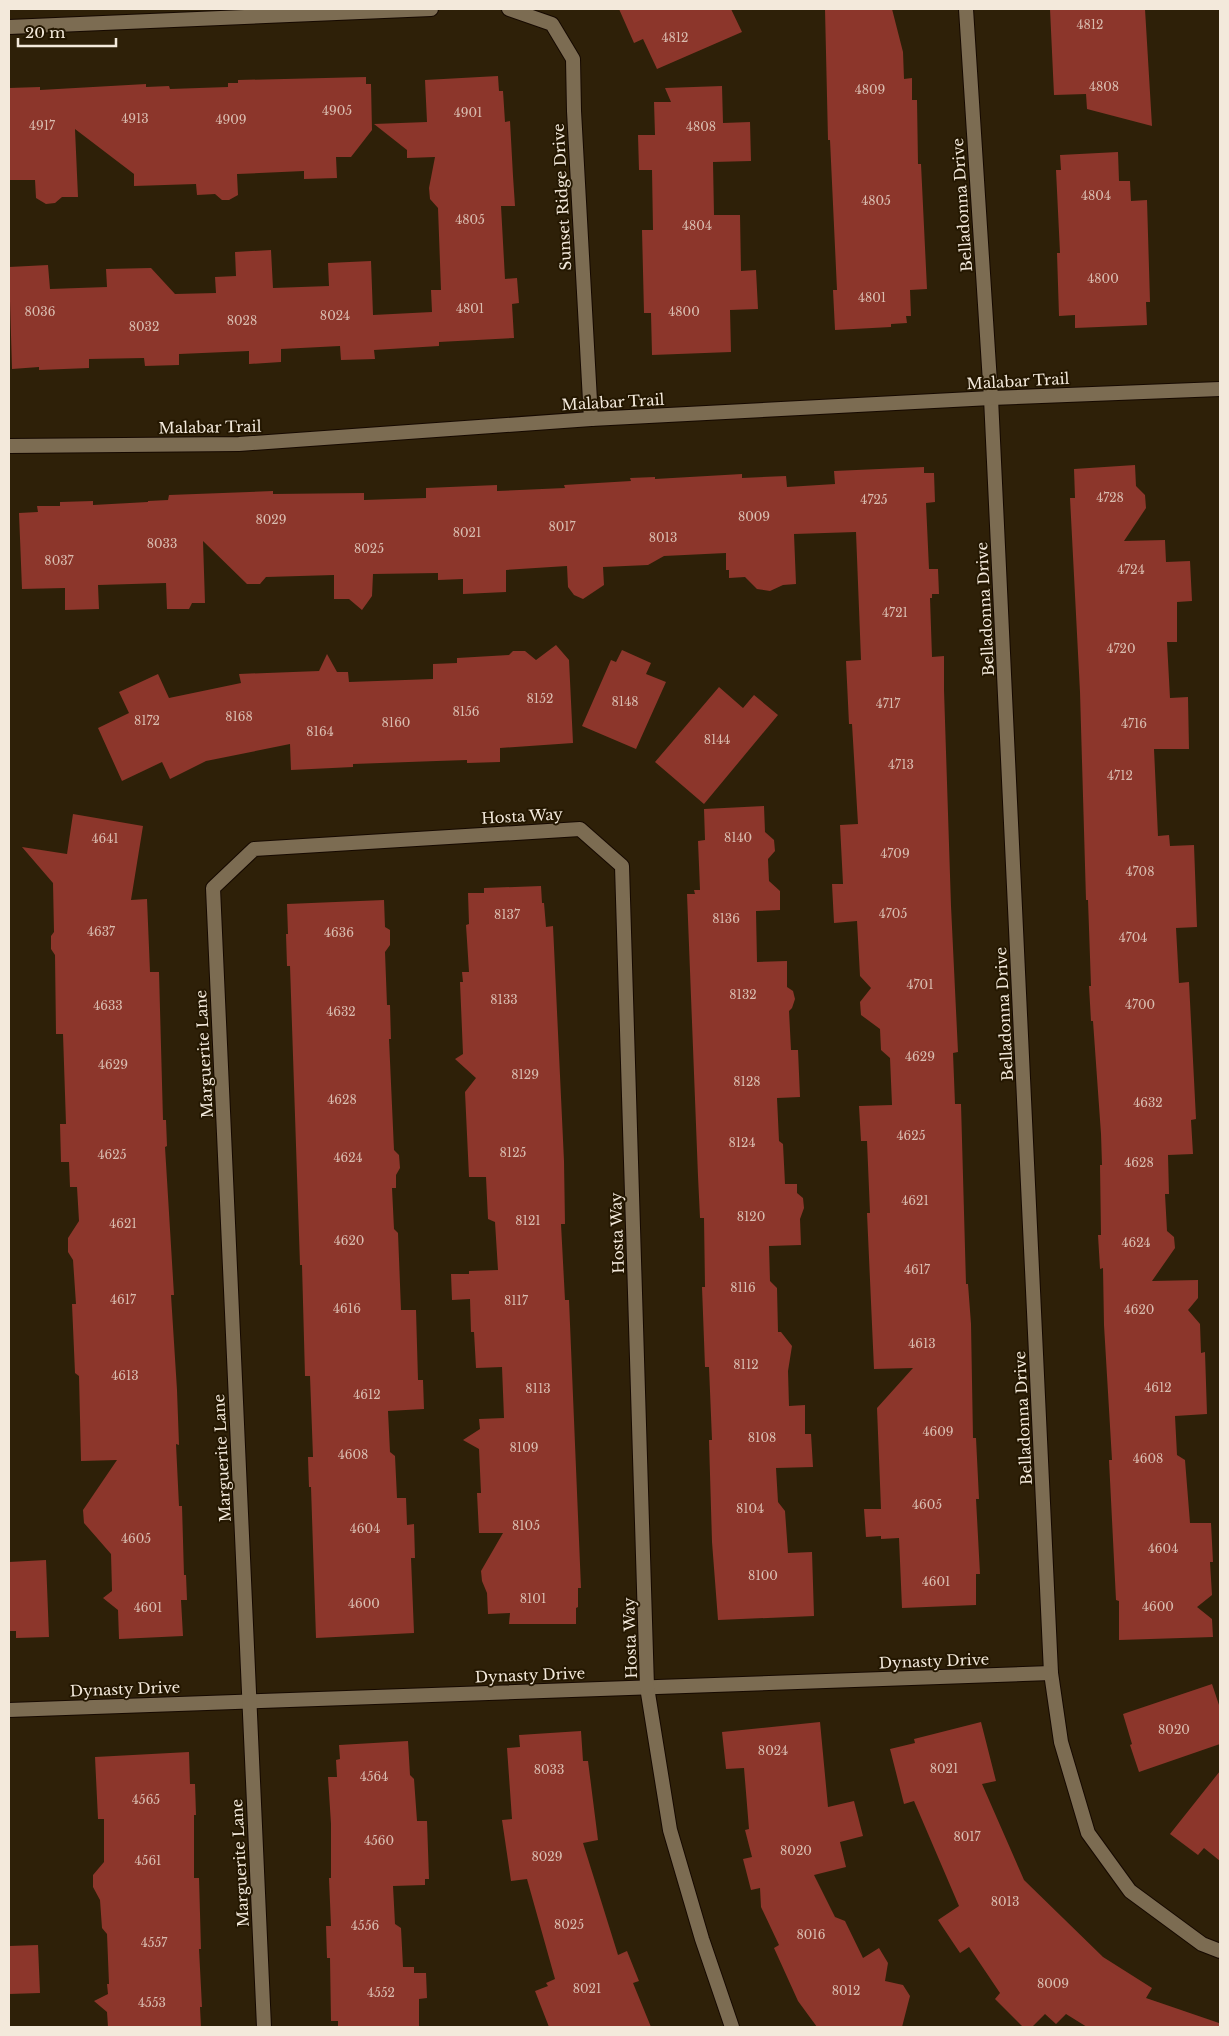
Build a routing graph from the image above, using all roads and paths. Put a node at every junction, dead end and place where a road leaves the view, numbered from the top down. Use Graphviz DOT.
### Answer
graph roads {
  1 [pos="431,9"];
  2 [pos="509,9"];
  3 [pos="966,9"];
  4 [pos="189,14"];
  5 [pos="9,27"];
  6 [pos="1220,389"];
  7 [pos="991,398"];
  8 [pos="591,419"];
  9 [pos="9,446"];
  10 [pos="213,888"];
  11 [pos="1051,1673"];
  12 [pos="647,1687"];
  13 [pos="249,1701"];
  14 [pos="9,1710"];
  15 [pos="1220,1951"];
  16 [pos="264,2027"];
  17 [pos="732,2027"];
  1 -- 4 [label="street"];
  2 -- 8 [label="street, Sunset Ridge Drive"];
  3 -- 7 [label="street, Belladonna Drive"];
  4 -- 5 [label="street"];
  6 -- 7 [label="street, Malabar Trail"];
  7 -- 8 [label="street, Malabar Trail"];
  7 -- 11 [label="street, Belladonna Drive"];
  8 -- 9 [label="street, Malabar Trail"];
  10 -- 12 [label="street, Hosta Way"];
  10 -- 13 [label="street, Marguerite Lane"];
  11 -- 12 [label="street, Dynasty Drive"];
  11 -- 15 [label="street, Belladonna Drive"];
  12 -- 13 [label="street, Dynasty Drive"];
  12 -- 17 [label="street, Hosta Way"];
  13 -- 14 [label="street, Dynasty Drive"];
  13 -- 16 [label="street, Marguerite Lane"];
}
